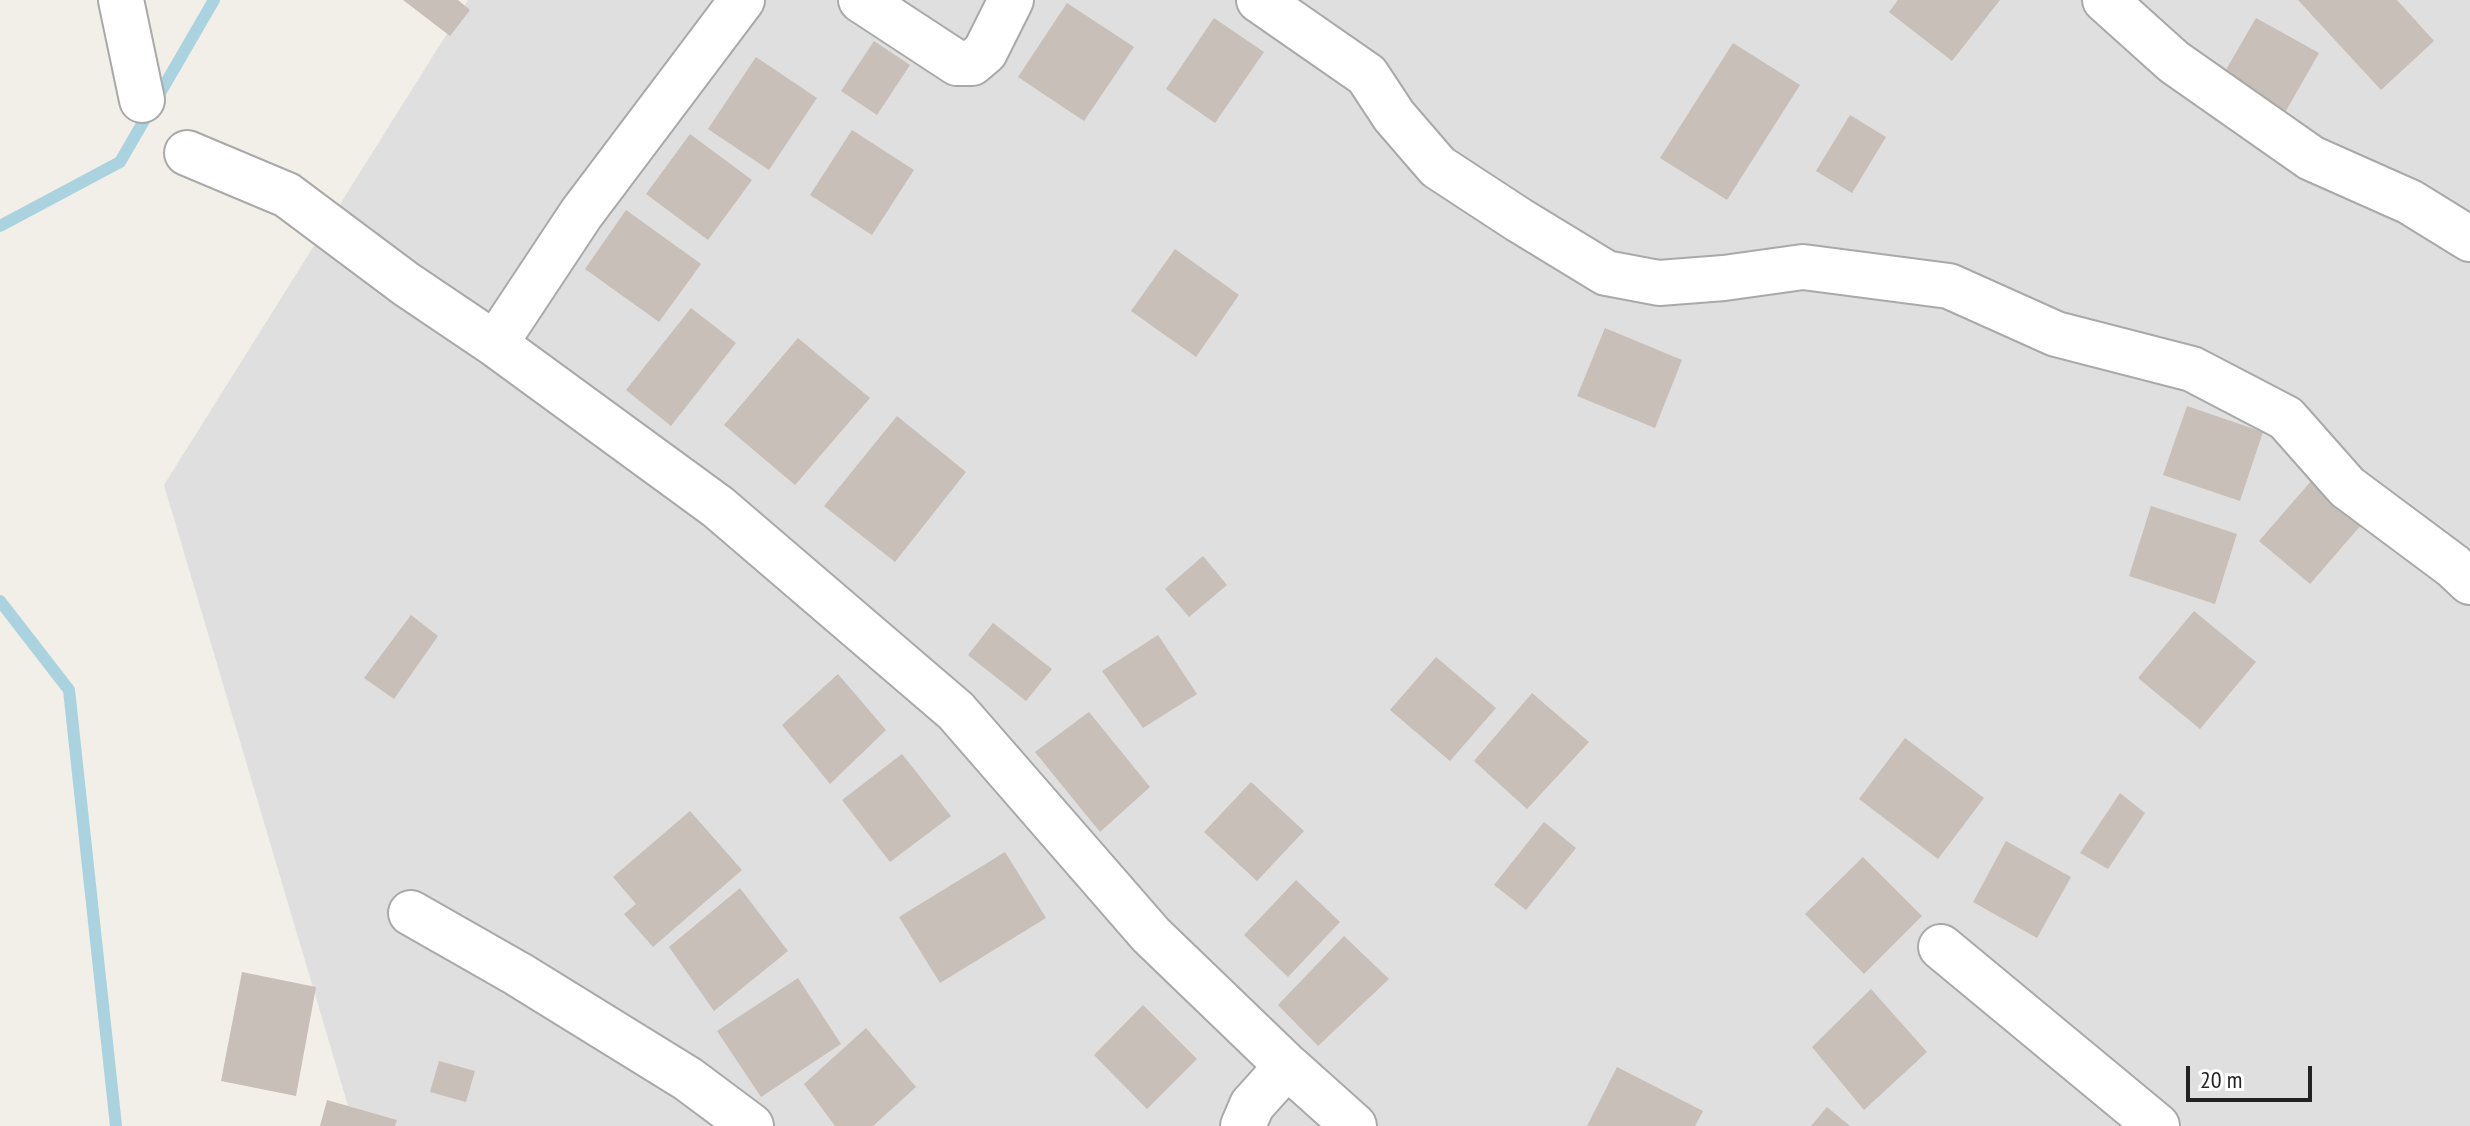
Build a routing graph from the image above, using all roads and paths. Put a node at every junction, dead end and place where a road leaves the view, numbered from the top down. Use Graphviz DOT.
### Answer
graph roads {
  1 [pos="121,0"];
  2 [pos="742,0"];
  3 [pos="861,0"];
  4 [pos="1011,0"];
  5 [pos="1259,0"];
  6 [pos="2105,0"];
  7 [pos="142,100"];
  8 [pos="187,153"];
  9 [pos="2470,239"];
  10 [pos="495,344"];
  11 [pos="2470,582"];
  12 [pos="411,913"];
  13 [pos="1941,947"];
  14 [pos="1287,1066"];
  15 [pos="736,1122"];
  16 [pos="1243,1126"];
  17 [pos="1354,1126"];
  18 [pos="2157,1126"];
  1 -- 7 [label="street"];
  2 -- 10 [label="street"];
  3 -- 4 [label="street"];
  5 -- 11 [label="street"];
  6 -- 9 [label="street"];
  8 -- 10 [label="street"];
  10 -- 14 [label="street"];
  12 -- 15 [label="street"];
  13 -- 18 [label="street"];
  14 -- 16 [label="street"];
  14 -- 17 [label="street"];
}
